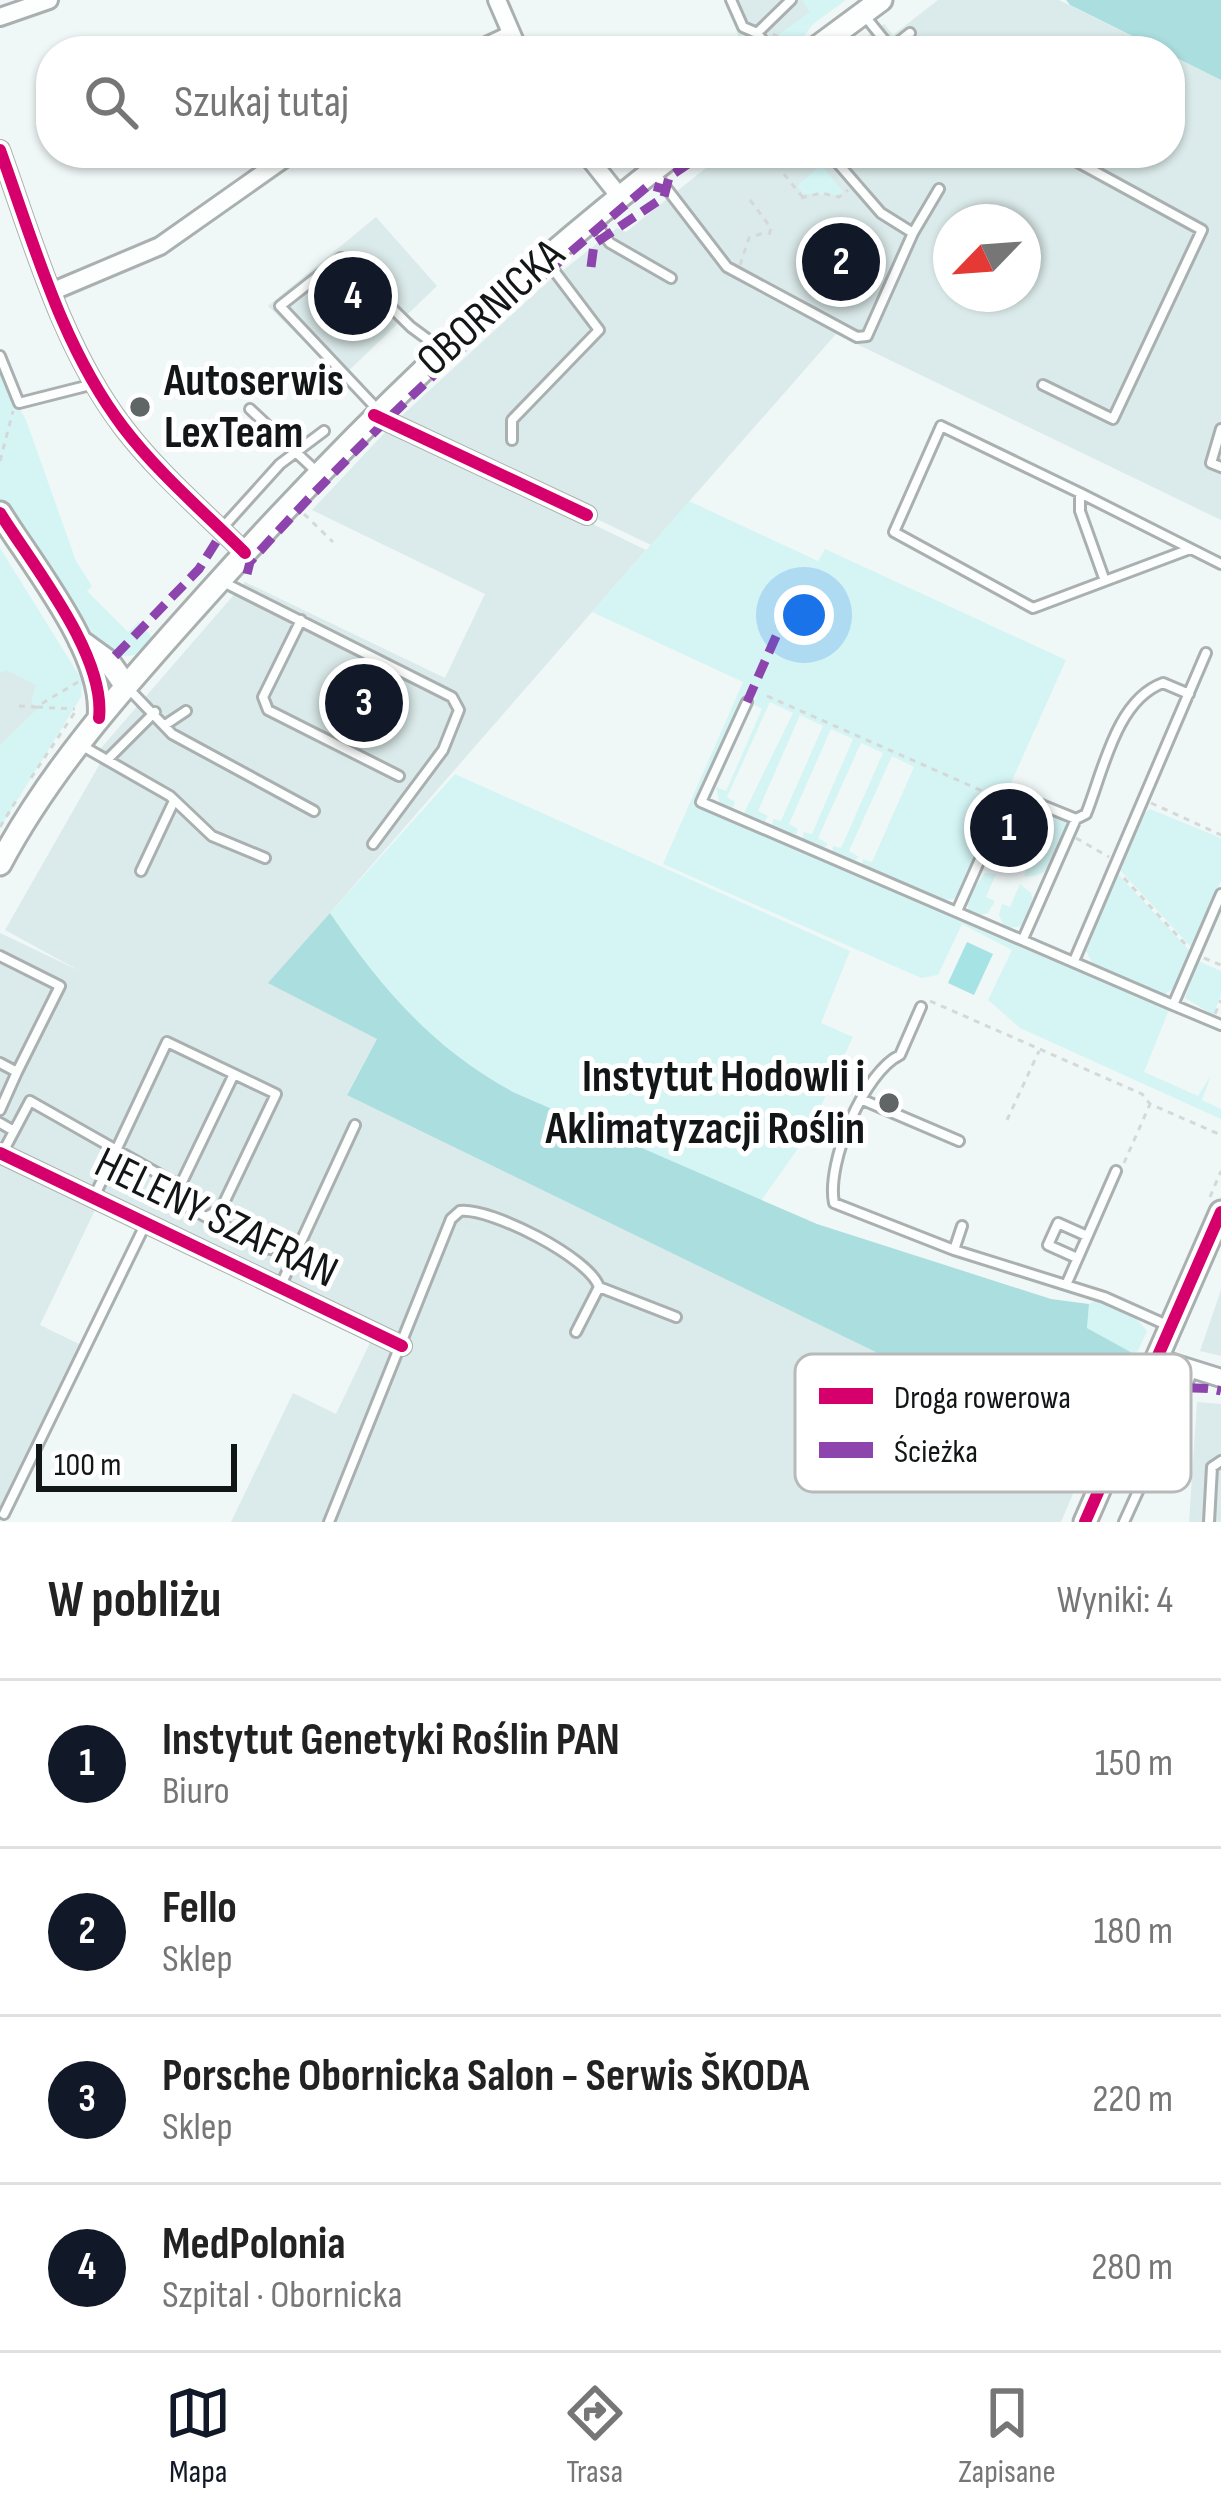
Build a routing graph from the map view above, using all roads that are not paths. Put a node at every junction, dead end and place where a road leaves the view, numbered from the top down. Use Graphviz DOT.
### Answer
graph roads {
  1 [pos="49,0"];
  2 [pos="497,0"];
  3 [pos="730,0"];
  4 [pos="791,0"];
  5 [pos="872,7"];
  6 [pos="0,17"];
  7 [pos="761,29"];
  8 [pos="910,33"];
  9 [pos="511,36"];
  10 [pos="764,36"];
  11 [pos="826,36"];
  12 [pos="885,36"];
  13 [pos="907,36"];
  14 [pos="0,150"];
  15 [pos="271,168"];
  16 [pos="598,168"];
  17 [pos="657,168"];
  18 [pos="841,168"];
  19 [pos="1088,168"];
  20 [pos="653,171"];
  21 [pos="939,189"];
  22 [pos="620,196"];
  23 [pos="592,220"];
  24 [pos="913,232"];
  25 [pos="545,259"];
  26 [pos="671,278"];
  27 [pos="51,292"];
  28 [pos="442,350"];
  29 [pos="0,356"];
  30 [pos="95,383"];
  31 [pos="1043,386"];
  32 [pos="250,410"];
  33 [pos="376,413"];
  34 [pos="1221,429"];
  35 [pos="324,431"];
  36 [pos="512,440"];
  37 [pos="296,452"];
  38 [pos="1221,467"];
  39 [pos="318,473"];
  40 [pos="1080,493"];
  41 [pos="587,515"];
  42 [pos="2,519"];
  43 [pos="225,525"];
  44 [pos="1190,549"];
  45 [pos="1221,564"];
  46 [pos="238,569"];
  47 [pos="1105,581"];
  48 [pos="301,620"];
  49 [pos="1206,653"];
  50 [pos="149,660"];
  51 [pos="91,680"];
  52 [pos="126,686"];
  53 [pos="1189,694"];
  54 [pos="747,702"];
  55 [pos="186,711"];
  56 [pos="155,712"];
  57 [pos="99,718"];
  58 [pos="165,725"];
  59 [pos="78,743"];
  60 [pos="108,759"];
  61 [pos="399,776"];
  62 [pos="173,803"];
  63 [pos="314,811"];
  64 [pos="1076,819"];
  65 [pos="373,844"];
  66 [pos="265,858"];
  67 [pos="0,865"];
  68 [pos="141,872"];
  69 [pos="1221,894"];
  70 [pos="957,911"];
  71 [pos="1023,939"];
  72 [pos="0,956"];
  73 [pos="1074,961"];
  74 [pos="1173,1005"];
  75 [pos="921,1007"];
  76 [pos="1221,1024"];
  77 [pos="0,1064"];
  78 [pos="17,1072"];
  79 [pos="234,1074"];
  80 [pos="863,1100"];
  81 [pos="0,1110"];
  82 [pos="0,1124"];
  83 [pos="355,1125"];
  84 [pos="14,1131"];
  85 [pos="959,1141"];
  86 [pos="1,1154"];
  87 [pos="116,1154"];
  88 [pos="1116,1171"];
  89 [pos="180,1186"];
  90 [pos="93,1198"];
  91 [pos="1221,1212"];
  92 [pos="206,1216"];
  93 [pos="146,1223"];
  94 [pos="962,1226"];
  95 [pos="1087,1236"];
  96 [pos="1214,1245"];
  97 [pos="270,1249"];
  98 [pos="954,1250"];
  99 [pos="1077,1258"];
  100 [pos="1066,1286"];
  101 [pos="599,1287"];
  102 [pos="280,1288"];
  103 [pos="676,1317"];
  104 [pos="1171,1327"];
  105 [pos="576,1332"];
  106 [pos="401,1346"];
  107 [pos="1159,1354"];
  108 [pos="1193,1371"];
  109 [pos="1191,1375"];
  110 [pos="1221,1378"];
  111 [pos="1221,1461"];
  112 [pos="1098,1492"];
  113 [pos="1138,1492"];
  114 [pos="4,1514"];
  115 [pos="329,1522"];
  116 [pos="1085,1522"];
  117 [pos="1124,1522"];
  118 [pos="1209,1522"];
  1 -- 6 [label="street"];
  2 -- 9 [label="street"];
  3 -- 7 [label="lane"];
  4 -- 7 [label="lane"];
  5 -- 11 [label="main road"];
  5 -- 12 [label="lane"];
  7 -- 10 [label="lane"];
  8 -- 13 [label="lane"];
  14 -- 27 [label="street"];
  15 -- 27 [label="street"];
  16 -- 22 [label="street"];
  17 -- 20 [label="main road, OBORNICKA"];
  18 -- 24 [label="lane"];
  19 -- 31 [label="lane"];
  20 -- 22 [label="main road, OBORNICKA"];
  20 -- 24 [label="lane"];
  21 -- 24 [label="lane"];
  22 -- 23 [label="main road, OBORNICKA"];
  23 -- 25 [label="main road, OBORNICKA"];
  23 -- 26 [label="lane"];
  25 -- 28 [label="main road, OBORNICKA"];
  25 -- 36 [label="lane"];
  27 -- 30 [label="street"];
  28 -- 33 [label="main road, OBORNICKA"];
  28 -- 33 [label="lane"];
  29 -- 30 [label="lane"];
  30 -- 46 [label="street"];
  32 -- 37 [label="lane"];
  33 -- 39 [label="main road, OBORNICKA"];
  33 -- 41 [label="street"];
  34 -- 38 [label="lane"];
  35 -- 37 [label="lane"];
  37 -- 39 [label="lane"];
  37 -- 43 [label="lane"];
  39 -- 46 [label="main road, OBORNICKA"];
  40 -- 44 [label="lane"];
  40 -- 47 [label="lane"];
  40 -- 47 [label="lane"];
  42 -- 51 [label="main road"];
  44 -- 45 [label="lane"];
  44 -- 47 [label="lane"];
  46 -- 48 [label="lane"];
  46 -- 50 [label="main road, OBORNICKA"];
  48 -- 61 [label="lane"];
  48 -- 65 [label="lane"];
  49 -- 53 [label="lane"];
  50 -- 51 [label="main road"];
  50 -- 52 [label="main road, OBORNICKA"];
  51 -- 52 [label="main road"];
  51 -- 57 [label="main road"];
  52 -- 56 [label="lane"];
  52 -- 57 [label="main road, OBORNICKA"];
  53 -- 64 [label="lane"];
  53 -- 73 [label="lane"];
  54 -- 70 [label="lane"];
  55 -- 58 [label="lane"];
  56 -- 58 [label="lane"];
  56 -- 60 [label="lane"];
  57 -- 59 [label="main road, OBORNICKA"];
  58 -- 63 [label="lane"];
  59 -- 60 [label="lane"];
  59 -- 67 [label="main road, OBORNICKA"];
  60 -- 62 [label="lane"];
  62 -- 66 [label="lane"];
  62 -- 68 [label="lane"];
  64 -- 70 [label="lane"];
  64 -- 71 [label="lane"];
  69 -- 74 [label="lane"];
  70 -- 71 [label="lane"];
  71 -- 73 [label="lane"];
  72 -- 78 [label="lane"];
  73 -- 74 [label="lane"];
  74 -- 76 [label="lane"];
  75 -- 80 [label="lane"];
  77 -- 78 [label="lane"];
  78 -- 81 [label="lane"];
  79 -- 87 [label="lane"];
  79 -- 89 [label="lane"];
  79 -- 92 [label="lane"];
  80 -- 85 [label="lane"];
  80 -- 98 [label="lane"];
  82 -- 84 [label="lane"];
  83 -- 102 [label="lane"];
  84 -- 86 [label="lane"];
  84 -- 87 [label="lane"];
  86 -- 90 [label="street, HELENY SZAFRAN"];
  87 -- 89 [label="lane"];
  87 -- 90 [label="lane"];
  88 -- 95 [label="lane"];
  89 -- 92 [label="lane"];
  90 -- 93 [label="street, HELENY SZAFRAN"];
  91 -- 96 [label="main road"];
  92 -- 97 [label="lane"];
  93 -- 102 [label="street, HELENY SZAFRAN"];
  93 -- 114 [label="lane"];
  94 -- 98 [label="lane"];
  95 -- 99 [label="lane"];
  95 -- 99 [label="lane"];
  96 -- 104 [label="main road"];
  98 -- 100 [label="lane"];
  99 -- 100 [label="lane"];
  100 -- 104 [label="lane"];
  101 -- 103 [label="lane"];
  101 -- 105 [label="lane"];
  101 -- 106 [label="lane"];
  102 -- 106 [label="street, HELENY SZAFRAN"];
  104 -- 107 [label="main road"];
  106 -- 115 [label="lane"];
  108 -- 109 [label="lane"];
  108 -- 110 [label="street"];
  111 -- 118 [label="lane"];
  112 -- 116 [label="main road"];
  113 -- 117 [label="lane"];
}
